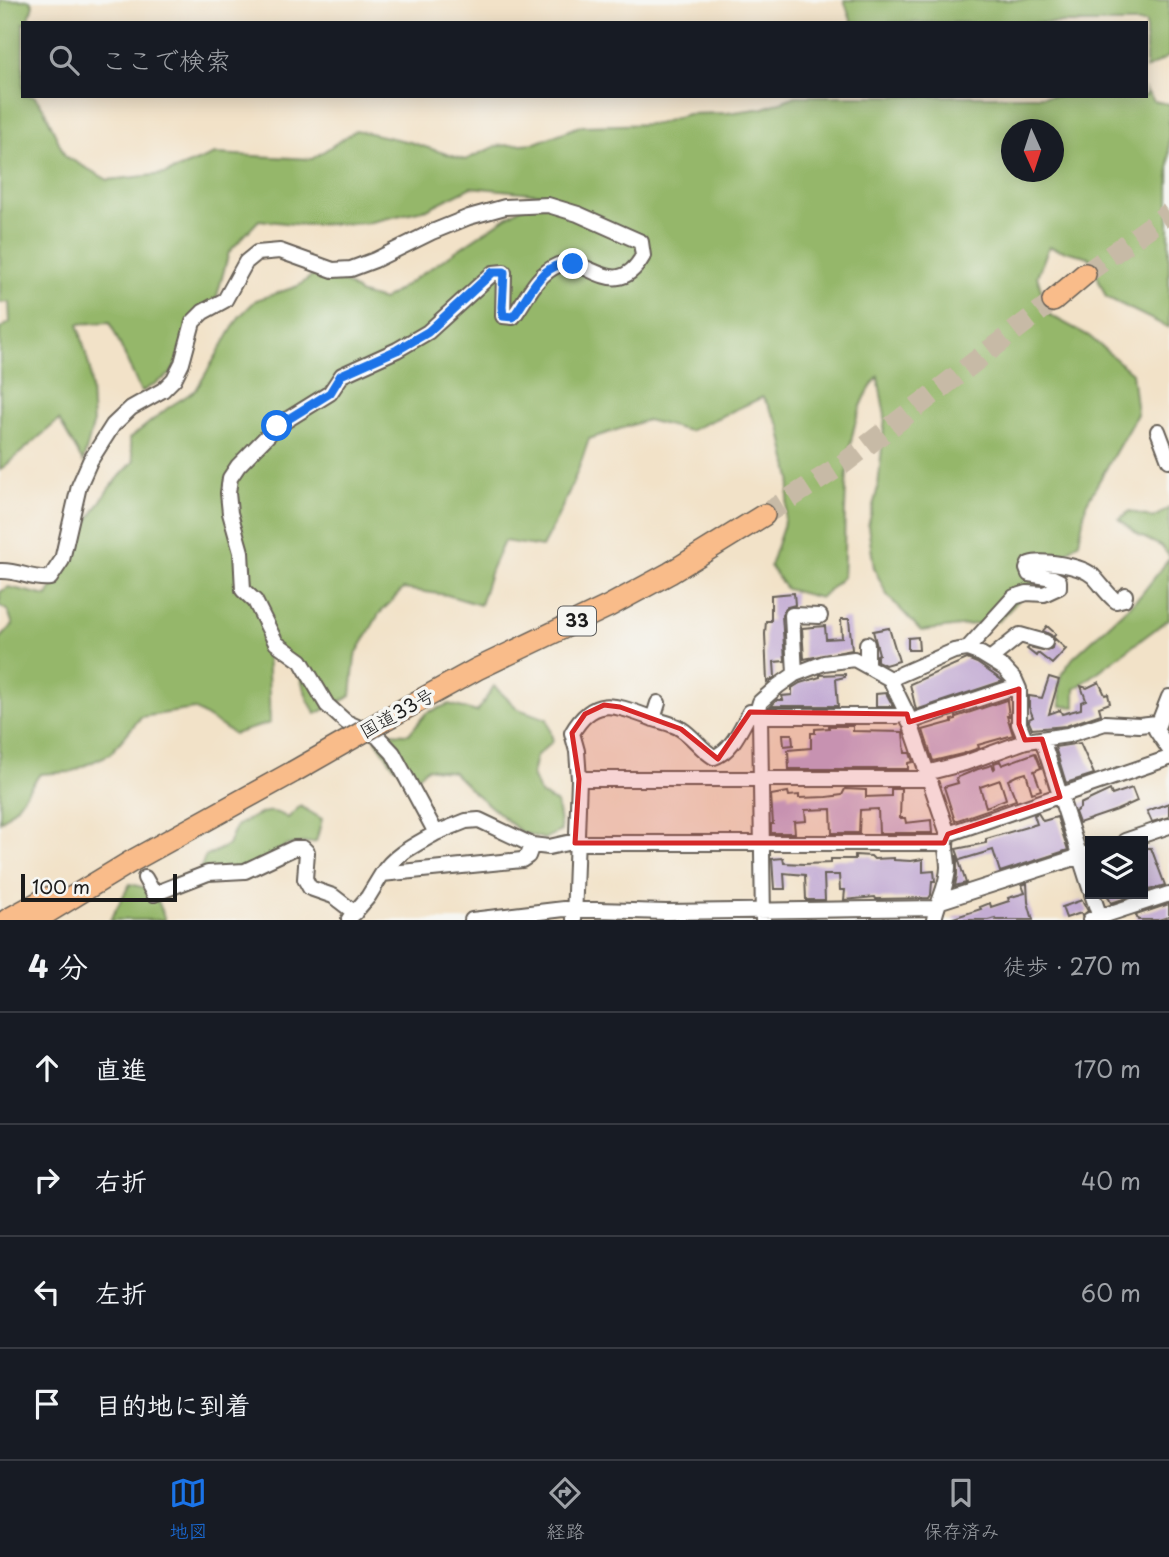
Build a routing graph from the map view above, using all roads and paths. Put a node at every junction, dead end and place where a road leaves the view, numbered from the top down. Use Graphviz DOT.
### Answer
graph roads {
  1 [pos="1085,274"];
  2 [pos="1053,300"];
  3 [pos="1158,431"];
  4 [pos="1169,460"];
  5 [pos="764,515"];
  6 [pos="0,571"];
  7 [pos="1125,595"];
  8 [pos="820,616"];
  9 [pos="1045,642"];
  10 [pos="867,644"];
  11 [pos="967,649"];
  12 [pos="990,659"];
  13 [pos="867,664"];
  14 [pos="795,674"];
  15 [pos="890,679"];
  16 [pos="1019,689"];
  17 [pos="1169,696"];
  18 [pos="658,703"];
  19 [pos="758,714"];
  20 [pos="908,718"];
  21 [pos="653,719"];
  22 [pos="1157,723"];
  23 [pos="1042,739"];
  24 [pos="1026,741"];
  25 [pos="1169,749"];
  26 [pos="1169,758"];
  27 [pos="927,776"];
  28 [pos="579,779"];
  29 [pos="761,779"];
  30 [pos="1060,797"];
  31 [pos="1169,826"];
  32 [pos="436,833"];
  33 [pos="1140,836"];
  34 [pos="946,839"];
  35 [pos="575,844"];
  36 [pos="762,844"];
  37 [pos="532,845"];
  38 [pos="1085,855"];
  39 [pos="132,861"];
  40 [pos="382,874"];
  41 [pos="145,878"];
  42 [pos="1169,894"];
  43 [pos="1093,899"];
  44 [pos="938,910"];
  45 [pos="574,915"];
  46 [pos="764,915"];
  47 [pos="351,917"];
  48 [pos="1097,919"];
  49 [pos="7,920"];
  50 [pos="35,920"];
  51 [pos="54,920"];
  52 [pos="472,920"];
  1 -- 2 [label="highway"];
  3 -- 4 [label="street"];
  5 -- 39 [label="highway, 国道33号 / 33, bridge"];
  6 -- 32 [label="street"];
  7 -- 11 [label="street"];
  8 -- 14 [label="street"];
  9 -- 12 [label="street"];
  10 -- 13 [label="street"];
  11 -- 12 [label="street"];
  11 -- 15 [label="street"];
  12 -- 16 [label="street"];
  13 -- 14 [label="street"];
  13 -- 15 [label="street"];
  14 -- 19 [label="street"];
  15 -- 20 [label="street"];
  16 -- 20 [label="street"];
  16 -- 24 [label="street"];
  17 -- 22 [label="street"];
  18 -- 21 [label="street"];
  19 -- 20 [label="street"];
  19 -- 21 [label="street"];
  19 -- 29 [label="street"];
  20 -- 27 [label="street"];
  21 -- 28 [label="street"];
  22 -- 23 [label="street"];
  22 -- 25 [label="street"];
  23 -- 24 [label="street"];
  23 -- 30 [label="street"];
  24 -- 27 [label="street"];
  26 -- 30 [label="street"];
  27 -- 29 [label="street"];
  27 -- 34 [label="street"];
  28 -- 29 [label="street"];
  28 -- 35 [label="street"];
  29 -- 36 [label="street"];
  30 -- 34 [label="street"];
  30 -- 38 [label="street"];
  31 -- 33 [label="street"];
  32 -- 37 [label="street"];
  32 -- 40 [label="street"];
  34 -- 36 [label="street"];
  34 -- 44 [label="street"];
  35 -- 36 [label="street"];
  35 -- 37 [label="street"];
  35 -- 45 [label="street"];
  36 -- 46 [label="street"];
  37 -- 40 [label="street"];
  38 -- 44 [label="street"];
  39 -- 49 [label="highway"];
  39 -- 50 [label="highway, 国道33号 / 33"];
  39 -- 51 [label="highway"];
  40 -- 47 [label="street"];
  41 -- 47 [label="street"];
  42 -- 48 [label="street"];
  43 -- 48 [label="street"];
  44 -- 46 [label="street"];
  45 -- 46 [label="street"];
  45 -- 52 [label="street"];
}
